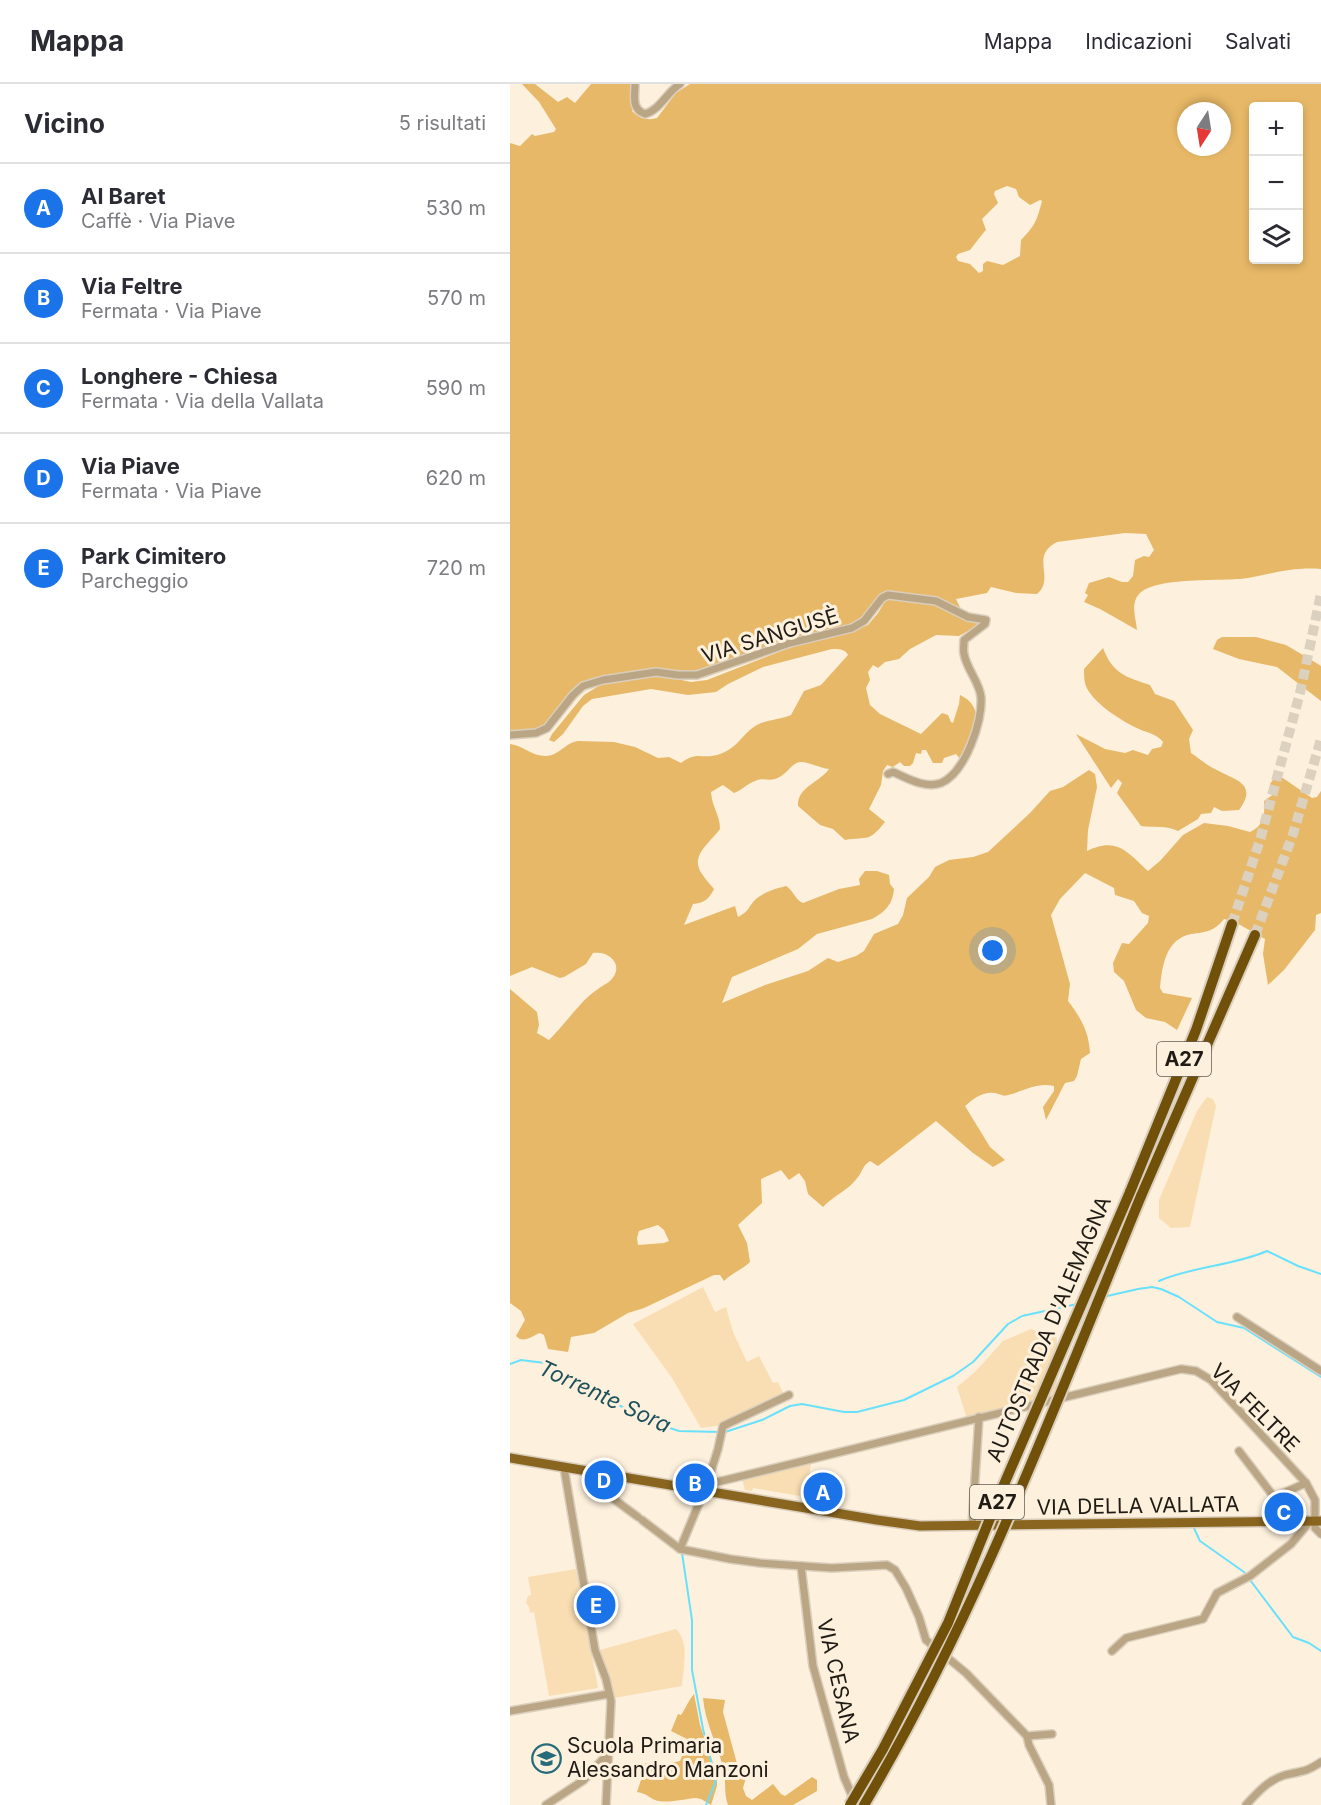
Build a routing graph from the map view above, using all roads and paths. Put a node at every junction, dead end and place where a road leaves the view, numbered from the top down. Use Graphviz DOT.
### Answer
graph roads {
  1 [pos="635,84"];
  2 [pos="680,84"];
  3 [pos="510,735"];
  4 [pos="888,774"];
  5 [pos="1232,924"];
  6 [pos="1255,935"];
  7 [pos="1237,1317"];
  8 [pos="1321,1371"];
  9 [pos="789,1395"];
  10 [pos="979,1418"];
  11 [pos="1239,1451"];
  12 [pos="510,1458"];
  13 [pos="564,1468"];
  14 [pos="584,1471"];
  15 [pos="1306,1483"];
  16 [pos="704,1491"];
  17 [pos="1319,1501"];
  18 [pos="1314,1521"];
  19 [pos="972,1526"];
  20 [pos="1321,1534"];
  21 [pos="680,1549"];
  22 [pos="801,1566"];
  23 [pos="1112,1651"];
  24 [pos="609,1694"];
  25 [pos="510,1711"];
  26 [pos="1052,1734"];
  27 [pos="1027,1736"];
  28 [pos="607,1758"];
  29 [pos="1321,1762"];
  30 [pos="546,1805"];
  31 [pos="606,1805"];
  32 [pos="850,1805"];
  33 [pos="856,1805"];
  34 [pos="864,1805"];
  35 [pos="1051,1805"];
  36 [pos="1246,1805"];
  1 -- 2 [label="street"];
  3 -- 4 [label="street, VIA SANGUSÈ"];
  5 -- 32 [label="highway, AUTOSTRADA D'ALEMAGNA / A27, bridge"];
  6 -- 34 [label="highway, AUTOSTRADA D'ALEMAGNA / A27, bridge"];
  7 -- 8 [label="street"];
  9 -- 16 [label="street"];
  10 -- 15 [label="street, VIA FELTRE"];
  10 -- 16 [label="street, VIA FELTRE"];
  10 -- 19 [label="street"];
  11 -- 15 [label="street"];
  12 -- 13 [label="main road, VIA DELLA VALLATA"];
  13 -- 14 [label="main road, VIA DELLA VALLATA"];
  13 -- 24 [label="street"];
  14 -- 16 [label="main road, VIA DELLA VALLATA"];
  14 -- 21 [label="street"];
  15 -- 17 [label="street, VIA FELTRE"];
  16 -- 19 [label="main road, VIA DELLA VALLATA"];
  16 -- 21 [label="street"];
  17 -- 18 [label="street, VIA FELTRE"];
  18 -- 19 [label="main road, VIA DELLA VALLATA"];
  18 -- 20 [label="street"];
  18 -- 23 [label="street"];
  21 -- 22 [label="street"];
  22 -- 27 [label="street"];
  22 -- 33 [label="street, VIA CESANA"];
  24 -- 25 [label="street"];
  24 -- 28 [label="street"];
  26 -- 27 [label="street"];
  27 -- 35 [label="street"];
  28 -- 30 [label="street"];
  28 -- 31 [label="street"];
  29 -- 36 [label="street"];
}
